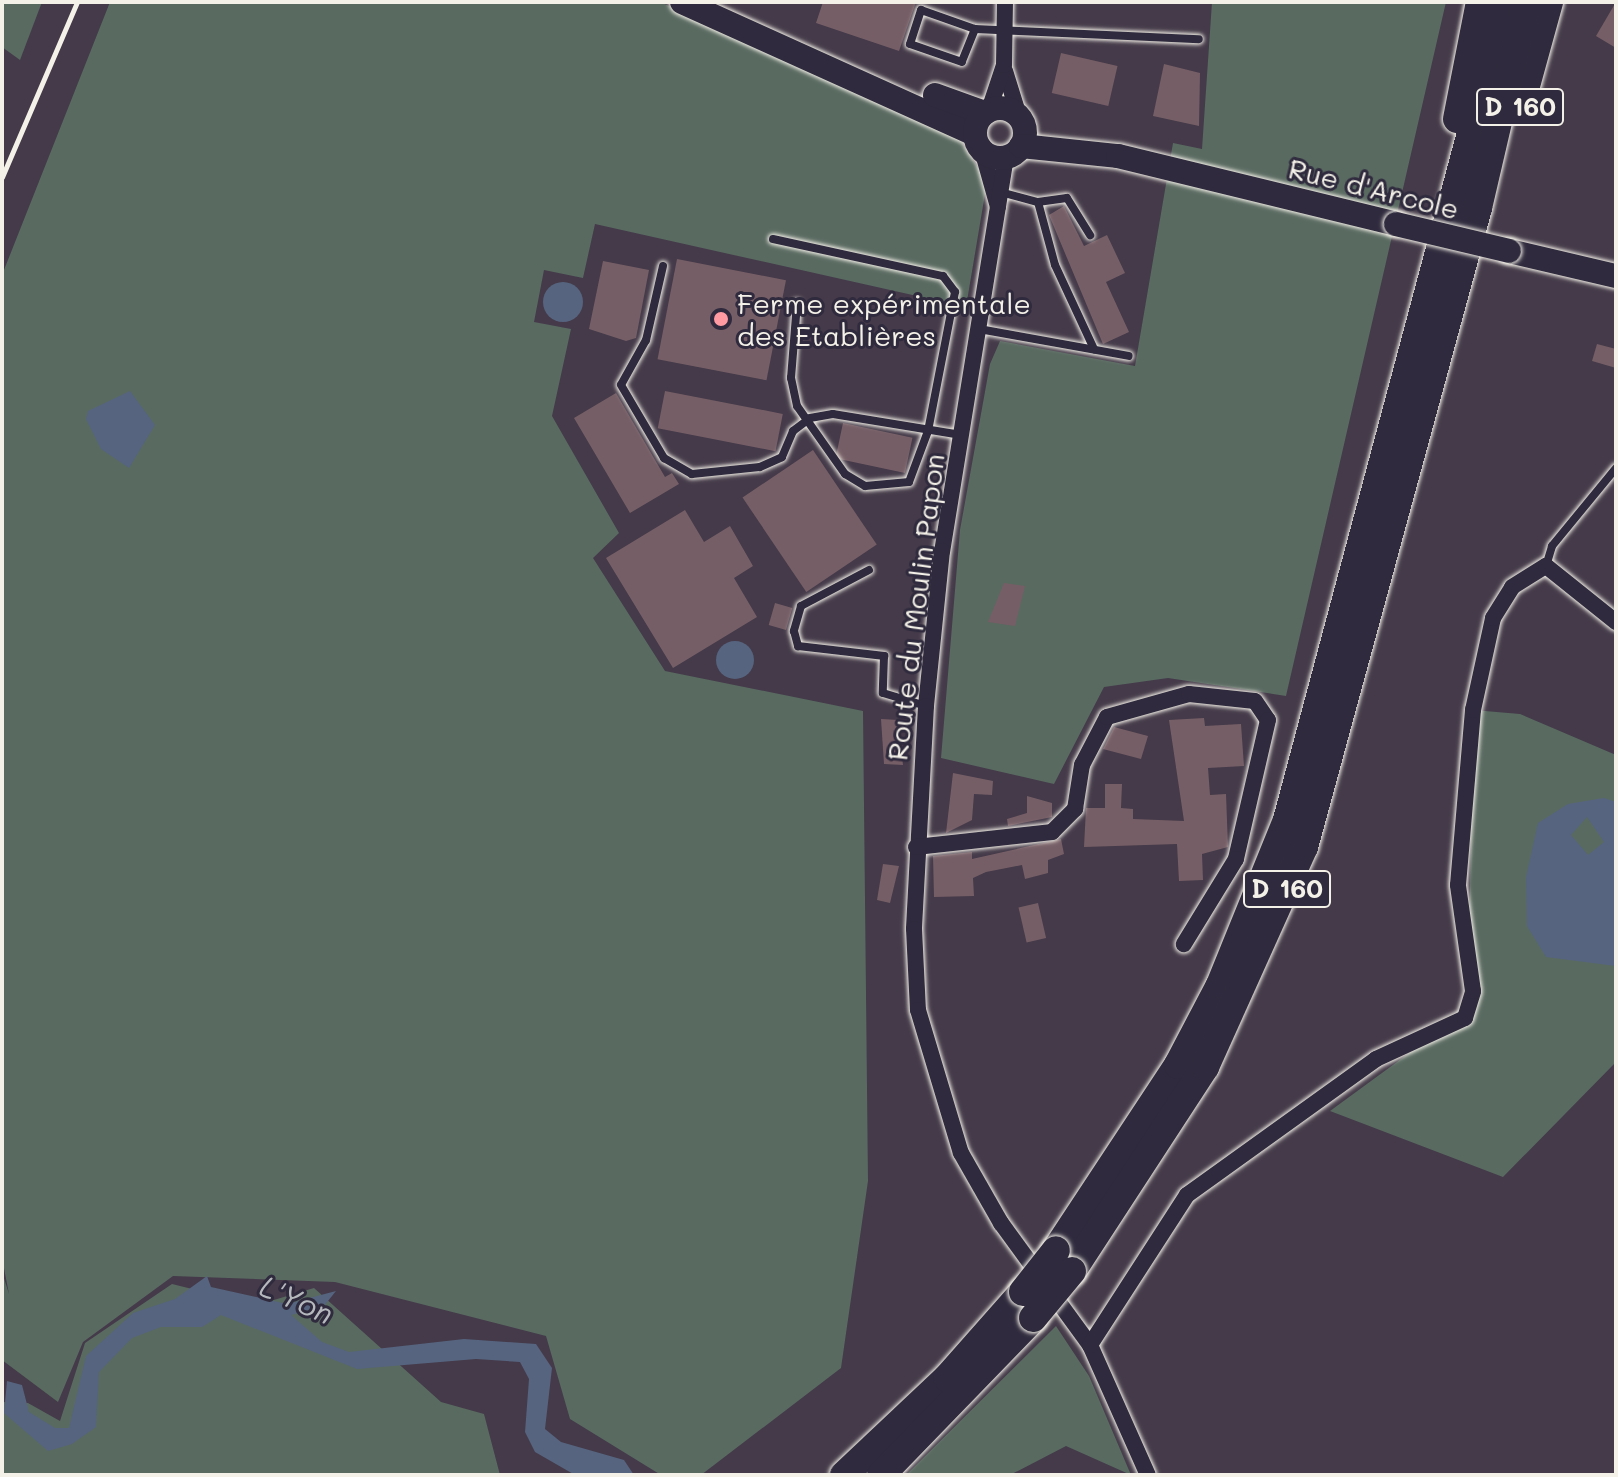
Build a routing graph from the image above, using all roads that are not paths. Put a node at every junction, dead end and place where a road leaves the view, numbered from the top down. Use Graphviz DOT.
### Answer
graph roads {
  1 [pos="682,2"];
  2 [pos="1005,2"];
  3 [pos="1480,2"];
  4 [pos="1506,2"];
  5 [pos="1526,2"];
  6 [pos="1549,2"];
  7 [pos="975,29"];
  8 [pos="1004,30"];
  9 [pos="1199,39"];
  10 [pos="1004,65"];
  11 [pos="983,127"];
  12 [pos="1017,135"];
  13 [pos="1004,193"];
  14 [pos="1038,202"];
  15 [pos="1465,202"];
  16 [pos="999,212"];
  17 [pos="1090,235"];
  18 [pos="773,239"];
  19 [pos="663,266"];
  20 [pos="1616,276"];
  21 [pos="797,303"];
  22 [pos="979,329"];
  23 [pos="1094,349"];
  24 [pos="1129,356"];
  25 [pos="810,418"];
  26 [pos="928,431"];
  27 [pos="962,435"];
  28 [pos="1616,468"];
  29 [pos="1546,566"];
  30 [pos="869,570"];
  31 [pos="1616,622"];
  32 [pos="926,706"];
  33 [pos="916,847"];
  34 [pos="1184,944"];
  35 [pos="1028,1305"];
  36 [pos="1090,1345"];
  37 [pos="844,1475"];
  38 [pos="881,1475"];
  39 [pos="1148,1475"];
  1 -- 11 [label="main road"];
  2 -- 8 [label="street"];
  3 -- 15 [label="highway"];
  4 -- 15 [label="highway, D 160"];
  5 -- 15 [label="highway, D 160"];
  6 -- 15 [label="highway, D 160"];
  7 -- 7 [label="lane"];
  7 -- 8 [label="lane"];
  8 -- 9 [label="lane"];
  8 -- 10 [label="street"];
  10 -- 11 [label="street"];
  10 -- 12 [label="street, Route du Moulin Papon"];
  11 -- 12 [label="main road"];
  11 -- 12 [label="main road"];
  11 -- 16 [label="street, Route du Moulin Papon"];
  12 -- 13 [label="street, Route du Moulin Papon"];
  12 -- 20 [label="main road, Rue d'Arcole, bridge"];
  13 -- 14 [label="lane"];
  13 -- 16 [label="street, Route du Moulin Papon"];
  14 -- 17 [label="lane"];
  14 -- 23 [label="lane"];
  15 -- 35 [label="highway, D 160, bridge"];
  16 -- 22 [label="street, Route du Moulin Papon"];
  18 -- 26 [label="lane"];
  19 -- 25 [label="lane"];
  21 -- 25 [label="lane"];
  22 -- 23 [label="lane"];
  22 -- 27 [label="street, Route du Moulin Papon"];
  23 -- 24 [label="lane"];
  25 -- 26 [label="lane"];
  25 -- 26 [label="lane"];
  26 -- 27 [label="lane"];
  27 -- 32 [label="street, Route du Moulin Papon"];
  28 -- 29 [label="lane"];
  29 -- 31 [label="street"];
  29 -- 36 [label="street"];
  30 -- 32 [label="lane"];
  32 -- 33 [label="street, Route du Moulin Papon"];
  33 -- 34 [label="street"];
  33 -- 36 [label="street, Route du Moulin Papon"];
  35 -- 37 [label="highway, D 160"];
  35 -- 38 [label="highway, D 160"];
  36 -- 39 [label="street, Route du Moulin Papon"];
}
